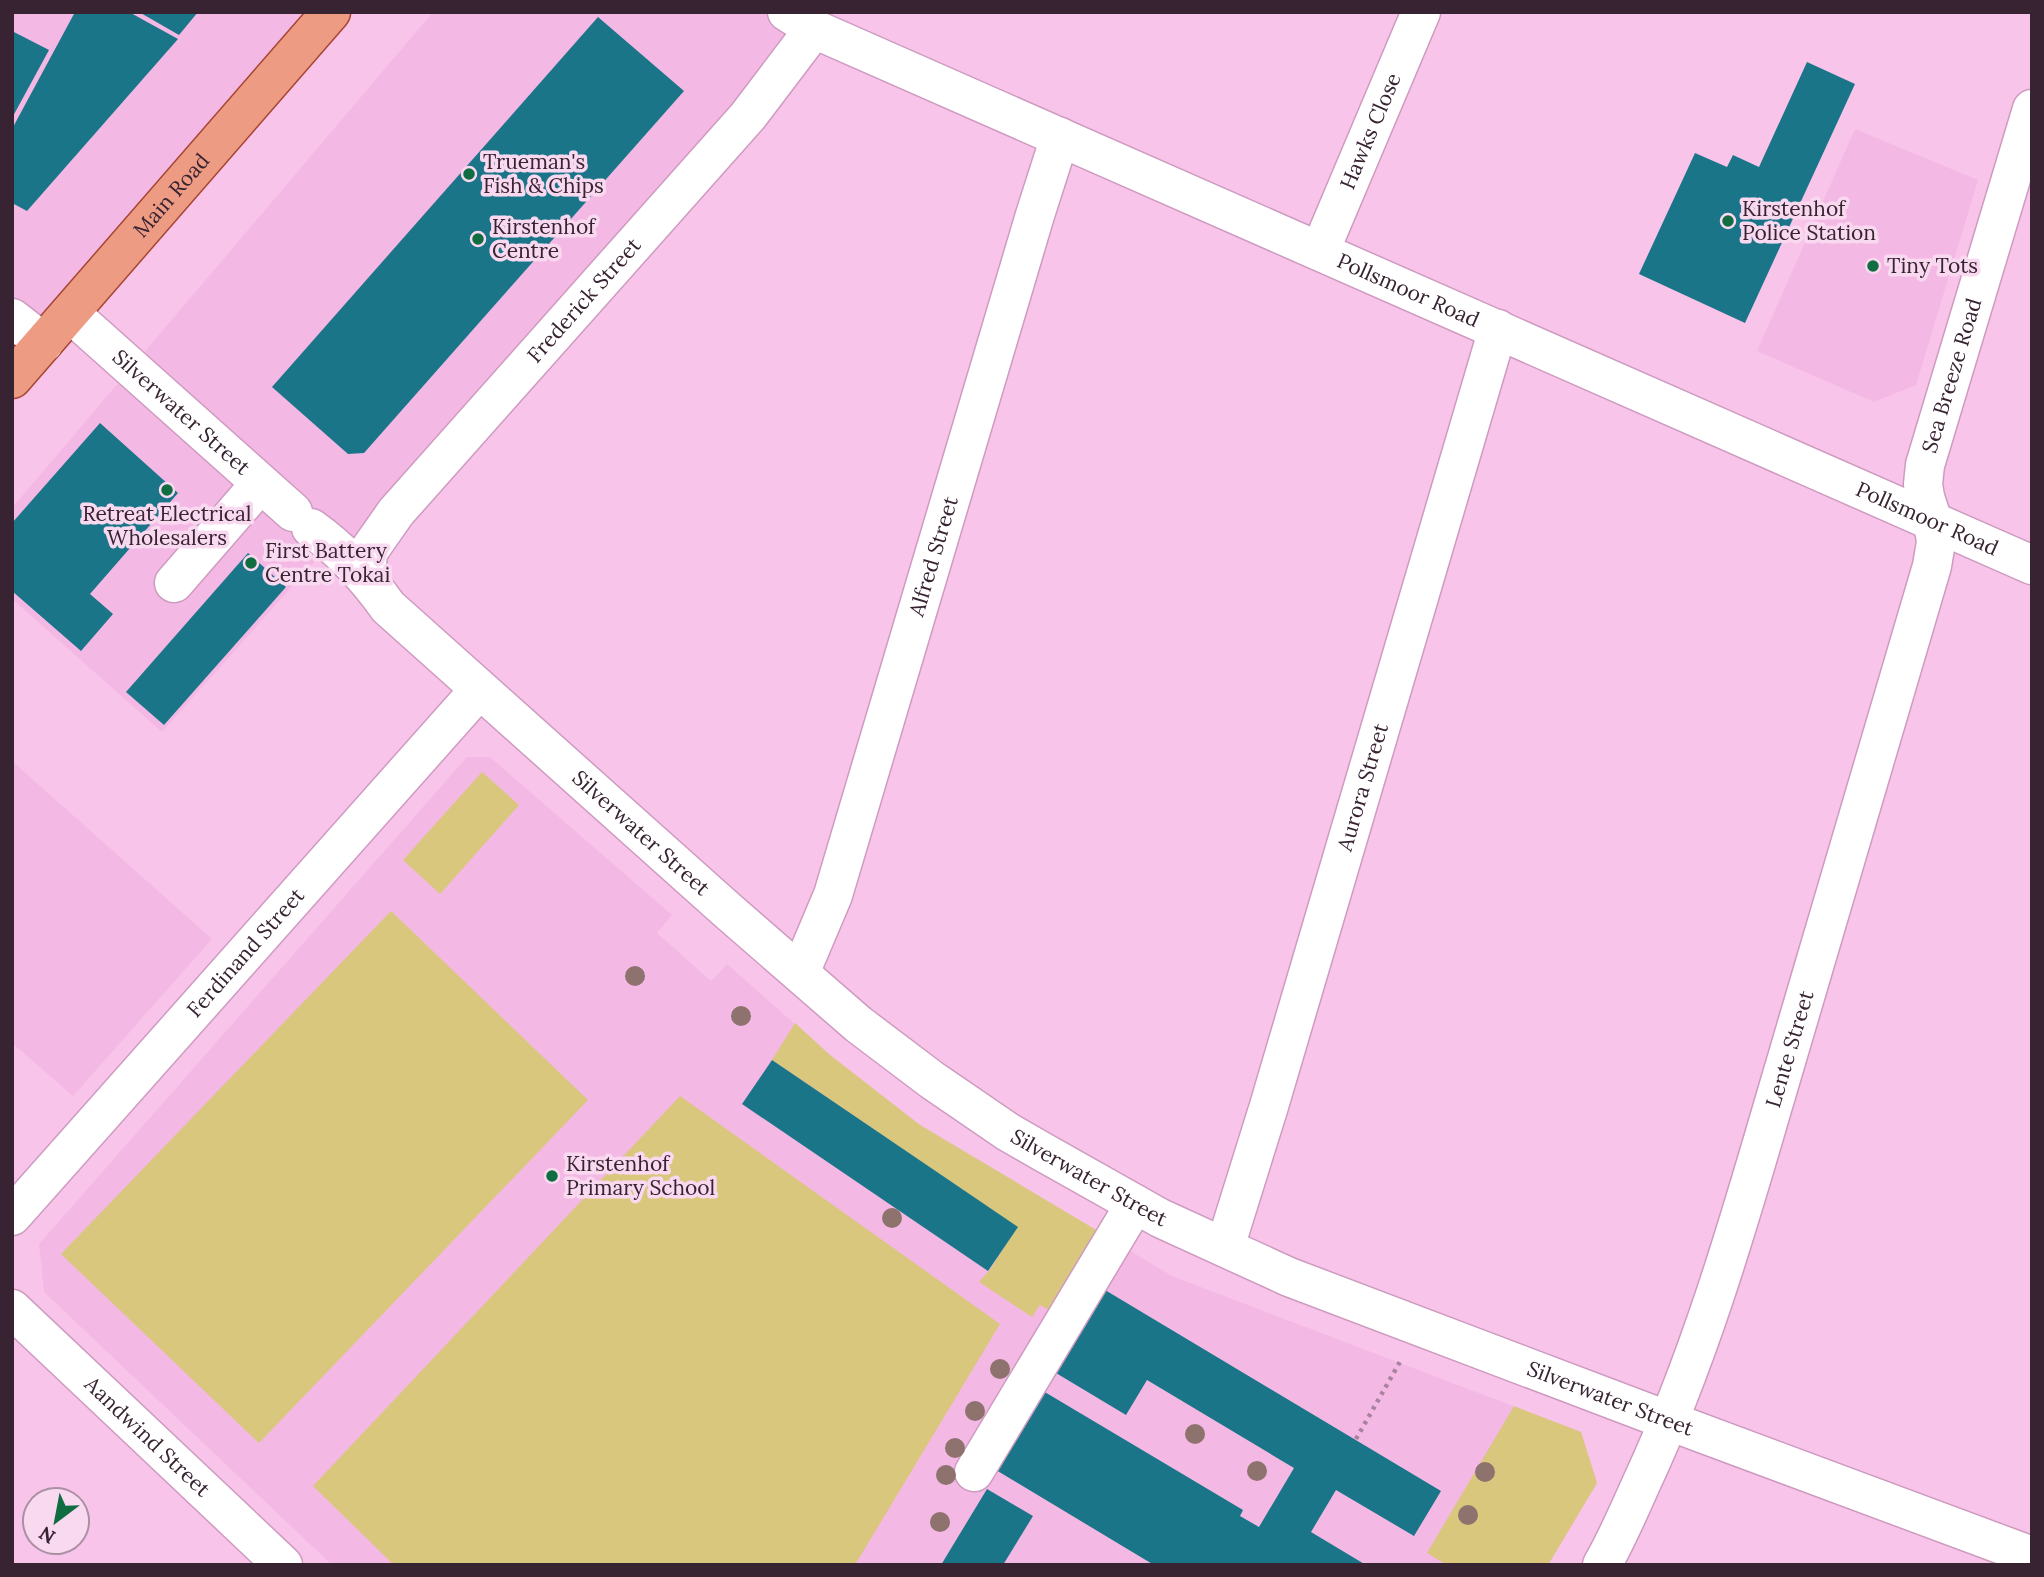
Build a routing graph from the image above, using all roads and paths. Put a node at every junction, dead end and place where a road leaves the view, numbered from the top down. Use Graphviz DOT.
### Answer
graph roads {
  1 [pos="331,12"];
  2 [pos="1421,12"];
  3 [pos="800,21"];
  4 [pos="2032,109"];
  5 [pos="1060,137"];
  6 [pos="1320,251"];
  7 [pos="70,313"];
  8 [pos="12,317"];
  9 [pos="1498,329"];
  10 [pos="44,343"];
  11 [pos="12,379"];
  12 [pos="260,484"];
  13 [pos="1933,523"];
  14 [pos="2032,565"];
  15 [pos="366,577"];
  16 [pos="174,583"];
  17 [pos="479,690"];
  18 [pos="800,973"];
  19 [pos="1135,1204"];
  20 [pos="12,1216"];
  21 [pos="1226,1247"];
  22 [pos="12,1308"];
  23 [pos="1403,1354"];
  24 [pos="1669,1421"];
  25 [pos="1356,1439"];
  26 [pos="974,1472"];
  27 [pos="2032,1556"];
  28 [pos="283,1565"];
  29 [pos="1602,1565"];
  1 -- 7 [label="main road, Main Road"];
  2 -- 6 [label="street, Hawks Close"];
  3 -- 5 [label="street, Pollsmoor Road"];
  3 -- 15 [label="street, Frederick Street"];
  4 -- 13 [label="street, Sea Breeze Road"];
  5 -- 6 [label="street, Pollsmoor Road"];
  5 -- 18 [label="street, Alfred Street"];
  6 -- 9 [label="street, Pollsmoor Road"];
  7 -- 10 [label="main road, Main Road"];
  7 -- 12 [label="street, Silverwater Street"];
  8 -- 10 [label="street"];
  9 -- 13 [label="street, Pollsmoor Road"];
  9 -- 21 [label="street, Aurora Street"];
  10 -- 11 [label="main road, Main Road"];
  12 -- 15 [label="street, Silverwater Street"];
  12 -- 16 [label="street"];
  13 -- 14 [label="street, Pollsmoor Road"];
  13 -- 24 [label="street, Lente Street"];
  15 -- 17 [label="street, Silverwater Street"];
  17 -- 18 [label="street, Silverwater Street"];
  17 -- 20 [label="street, Ferdinand Street"];
  18 -- 19 [label="street, Silverwater Street"];
  19 -- 21 [label="street, Silverwater Street"];
  19 -- 26 [label="street"];
  21 -- 24 [label="street, Silverwater Street"];
  22 -- 28 [label="street, Aandwind Street"];
  23 -- 25 [label="path"];
  24 -- 27 [label="street, Silverwater Street"];
  24 -- 29 [label="street, Lente Street"];
}
